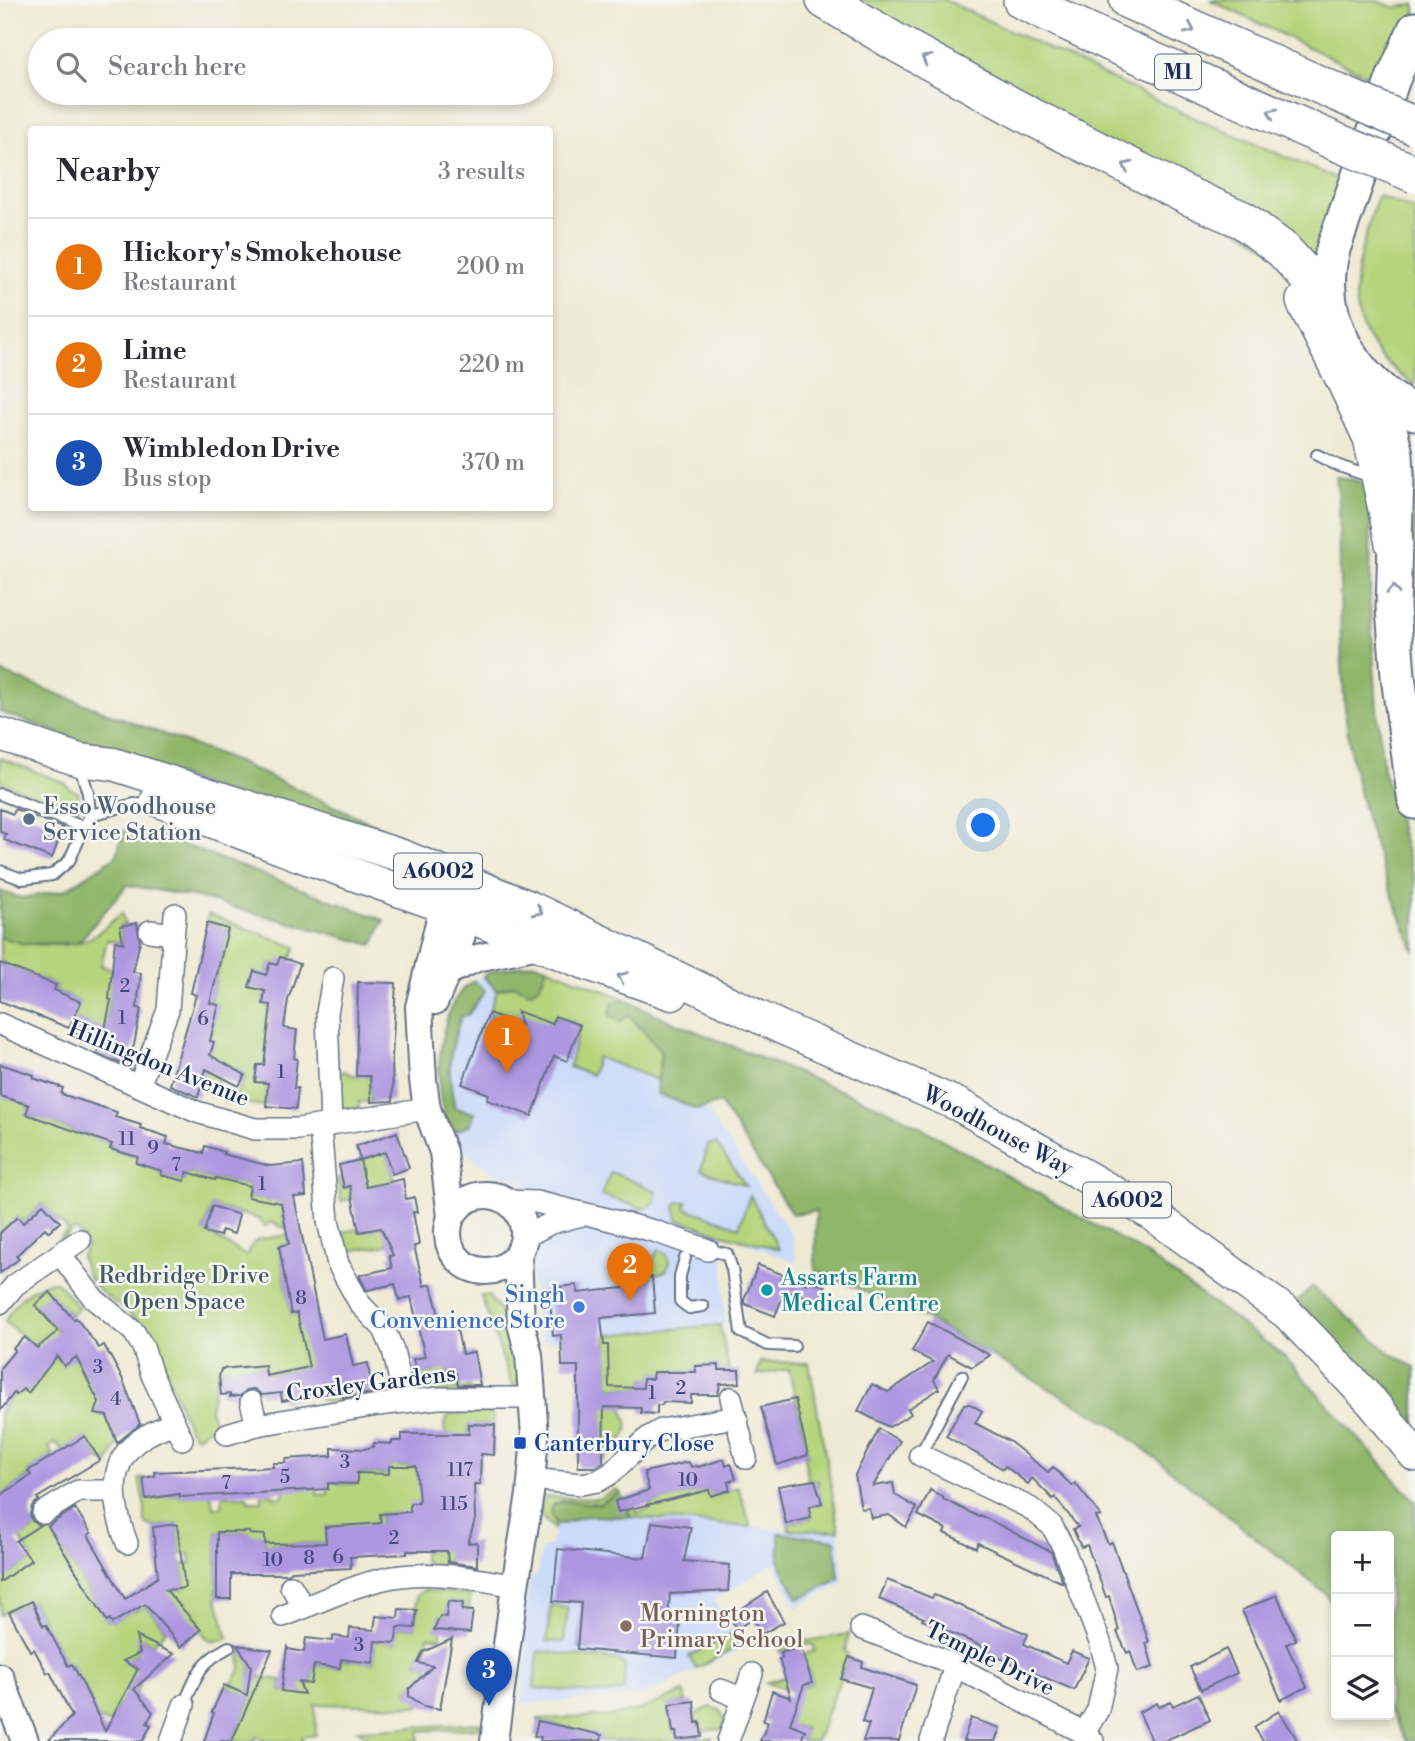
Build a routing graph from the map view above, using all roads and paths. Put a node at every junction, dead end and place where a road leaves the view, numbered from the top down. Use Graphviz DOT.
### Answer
graph roads {
  1 [pos="825,0"];
  2 [pos="1022,0"];
  3 [pos="1128,0"];
  4 [pos="1415,29"];
  5 [pos="1415,126"];
  6 [pos="1415,174"];
  7 [pos="1188,196"];
  8 [pos="1332,318"];
  9 [pos="1372,383"];
  10 [pos="1415,413"];
  11 [pos="1317,455"];
  12 [pos="1389,482"];
  13 [pos="1394,543"];
  14 [pos="0,734"];
  15 [pos="79,761"];
  16 [pos="144,775"];
  17 [pos="0,794"];
  18 [pos="1415,802"];
  19 [pos="170,805"];
  20 [pos="90,816"];
  21 [pos="85,828"];
  22 [pos="0,872"];
  23 [pos="506,898"];
  24 [pos="458,907"];
  25 [pos="150,930"];
  26 [pos="538,945"];
  27 [pos="447,972"];
  28 [pos="333,978"];
  29 [pos="306,1002"];
  30 [pos="327,1007"];
  31 [pos="0,1024"];
  32 [pos="780,1027"];
  33 [pos="422,1050"];
  34 [pos="139,1086"];
  35 [pos="427,1109"];
  36 [pos="326,1125"];
  37 [pos="443,1152"];
  38 [pos="498,1198"];
  39 [pos="584,1215"];
  40 [pos="451,1217"];
  41 [pos="80,1240"];
  42 [pos="521,1246"];
  43 [pos="695,1251"];
  44 [pos="60,1254"];
  45 [pos="487,1272"];
  46 [pos="0,1303"];
  47 [pos="703,1306"];
  48 [pos="521,1324"];
  49 [pos="794,1346"];
  50 [pos="962,1376"];
  51 [pos="533,1398"];
  52 [pos="251,1402"];
  53 [pos="405,1402"];
  54 [pos="257,1425"];
  55 [pos="227,1434"];
  56 [pos="920,1455"];
  57 [pos="1415,1455"];
  58 [pos="746,1458"];
  59 [pos="531,1479"];
  60 [pos="115,1491"];
  61 [pos="43,1513"];
  62 [pos="127,1543"];
  63 [pos="291,1586"];
  64 [pos="515,1586"];
  65 [pos="304,1608"];
  66 [pos="283,1616"];
  67 [pos="861,1628"];
  68 [pos="229,1647"];
  69 [pos="955,1666"];
  70 [pos="752,1674"];
  71 [pos="0,1677"];
  72 [pos="721,1690"];
  73 [pos="743,1699"];
  74 [pos="184,1705"];
  75 [pos="1088,1737"];
  76 [pos="26,1741"];
  77 [pos="171,1741"];
  78 [pos="494,1741"];
  79 [pos="728,1741"];
  80 [pos="931,1741"];
  7 -- 1 [label="highway, one-way"];
  6 -- 2 [label="highway, M1, one-way, bridge"];
  3 -- 5 [label="highway, M1, one-way, bridge"];
  4 -- 8 [label="highway"];
  7 -- 8 [label="highway"];
  7 -- 12 [label="highway"];
  8 -- 9 [label="highway"];
  9 -- 10 [label="highway"];
  9 -- 12 [label="highway"];
  11 -- 12 [label="lane"];
  12 -- 13 [label="highway"];
  18 -- 13 [label="highway, one-way"];
  14 -- 15 [label="main road, Woodhouse Way / A6002"];
  15 -- 16 [label="main road, Woodhouse Way / A6002"];
  15 -- 19 [label="main road, Woodhouse Way / A6002"];
  15 -- 20 [label="lane"];
  16 -- 23 [label="main road, Woodhouse Way / A6002"];
  16 -- 24 [label="main road, A6002"];
  17 -- 21 [label="lane"];
  19 -- 20 [label="lane"];
  19 -- 24 [label="main road, Woodhouse Way / A6002"];
  20 -- 21 [label="lane"];
  21 -- 22 [label="lane"];
  23 -- 24 [label="main road"];
  23 -- 32 [label="main road, Woodhouse Way / A6002, one-way"];
  24 -- 26 [label="main road, Woodhouse Way / A6002"];
  24 -- 27 [label="street"];
  24 -- 33 [label="street"];
  25 -- 34 [label="street"];
  26 -- 27 [label="street"];
  32 -- 26 [label="main road, Woodhouse Way / A6002, one-way"];
  27 -- 33 [label="street"];
  28 -- 30 [label="street"];
  29 -- 30 [label="street"];
  30 -- 36 [label="street"];
  31 -- 34 [label="street, Hillingdon Avenue"];
  32 -- 57 [label="main road, Woodhouse Way / A6002"];
  33 -- 35 [label="street"];
  34 -- 36 [label="street, Hillingdon Avenue"];
  35 -- 36 [label="street, Hillingdon Avenue"];
  35 -- 37 [label="street"];
  36 -- 53 [label="street"];
  37 -- 38 [label="street"];
  37 -- 40 [label="street"];
  38 -- 39 [label="street"];
  38 -- 40 [label="street"];
  38 -- 42 [label="street"];
  39 -- 42 [label="street"];
  39 -- 43 [label="street"];
  40 -- 45 [label="street"];
  41 -- 44 [label="street"];
  42 -- 45 [label="street"];
  42 -- 48 [label="street"];
  43 -- 47 [label="lane"];
  43 -- 49 [label="lane"];
  44 -- 46 [label="street"];
  44 -- 60 [label="street"];
  45 -- 48 [label="street"];
  48 -- 51 [label="street"];
  50 -- 56 [label="lane"];
  51 -- 53 [label="street, Croxley Gardens"];
  51 -- 59 [label="street"];
  52 -- 54 [label="street"];
  53 -- 54 [label="street, Croxley Gardens"];
  54 -- 55 [label="street, Croxley Gardens"];
  56 -- 75 [label="street"];
  58 -- 59 [label="street"];
  59 -- 64 [label="street"];
  60 -- 61 [label="street"];
  60 -- 62 [label="street"];
  63 -- 65 [label="street"];
  64 -- 65 [label="street"];
  64 -- 78 [label="street"];
  65 -- 66 [label="street"];
  67 -- 69 [label="street, Temple Drive"];
  68 -- 74 [label="lane"];
  69 -- 75 [label="street, Temple Drive"];
  69 -- 80 [label="street"];
  70 -- 73 [label="street"];
  71 -- 76 [label="street"];
  72 -- 73 [label="street"];
  73 -- 79 [label="street"];
  74 -- 77 [label="street"];
}
